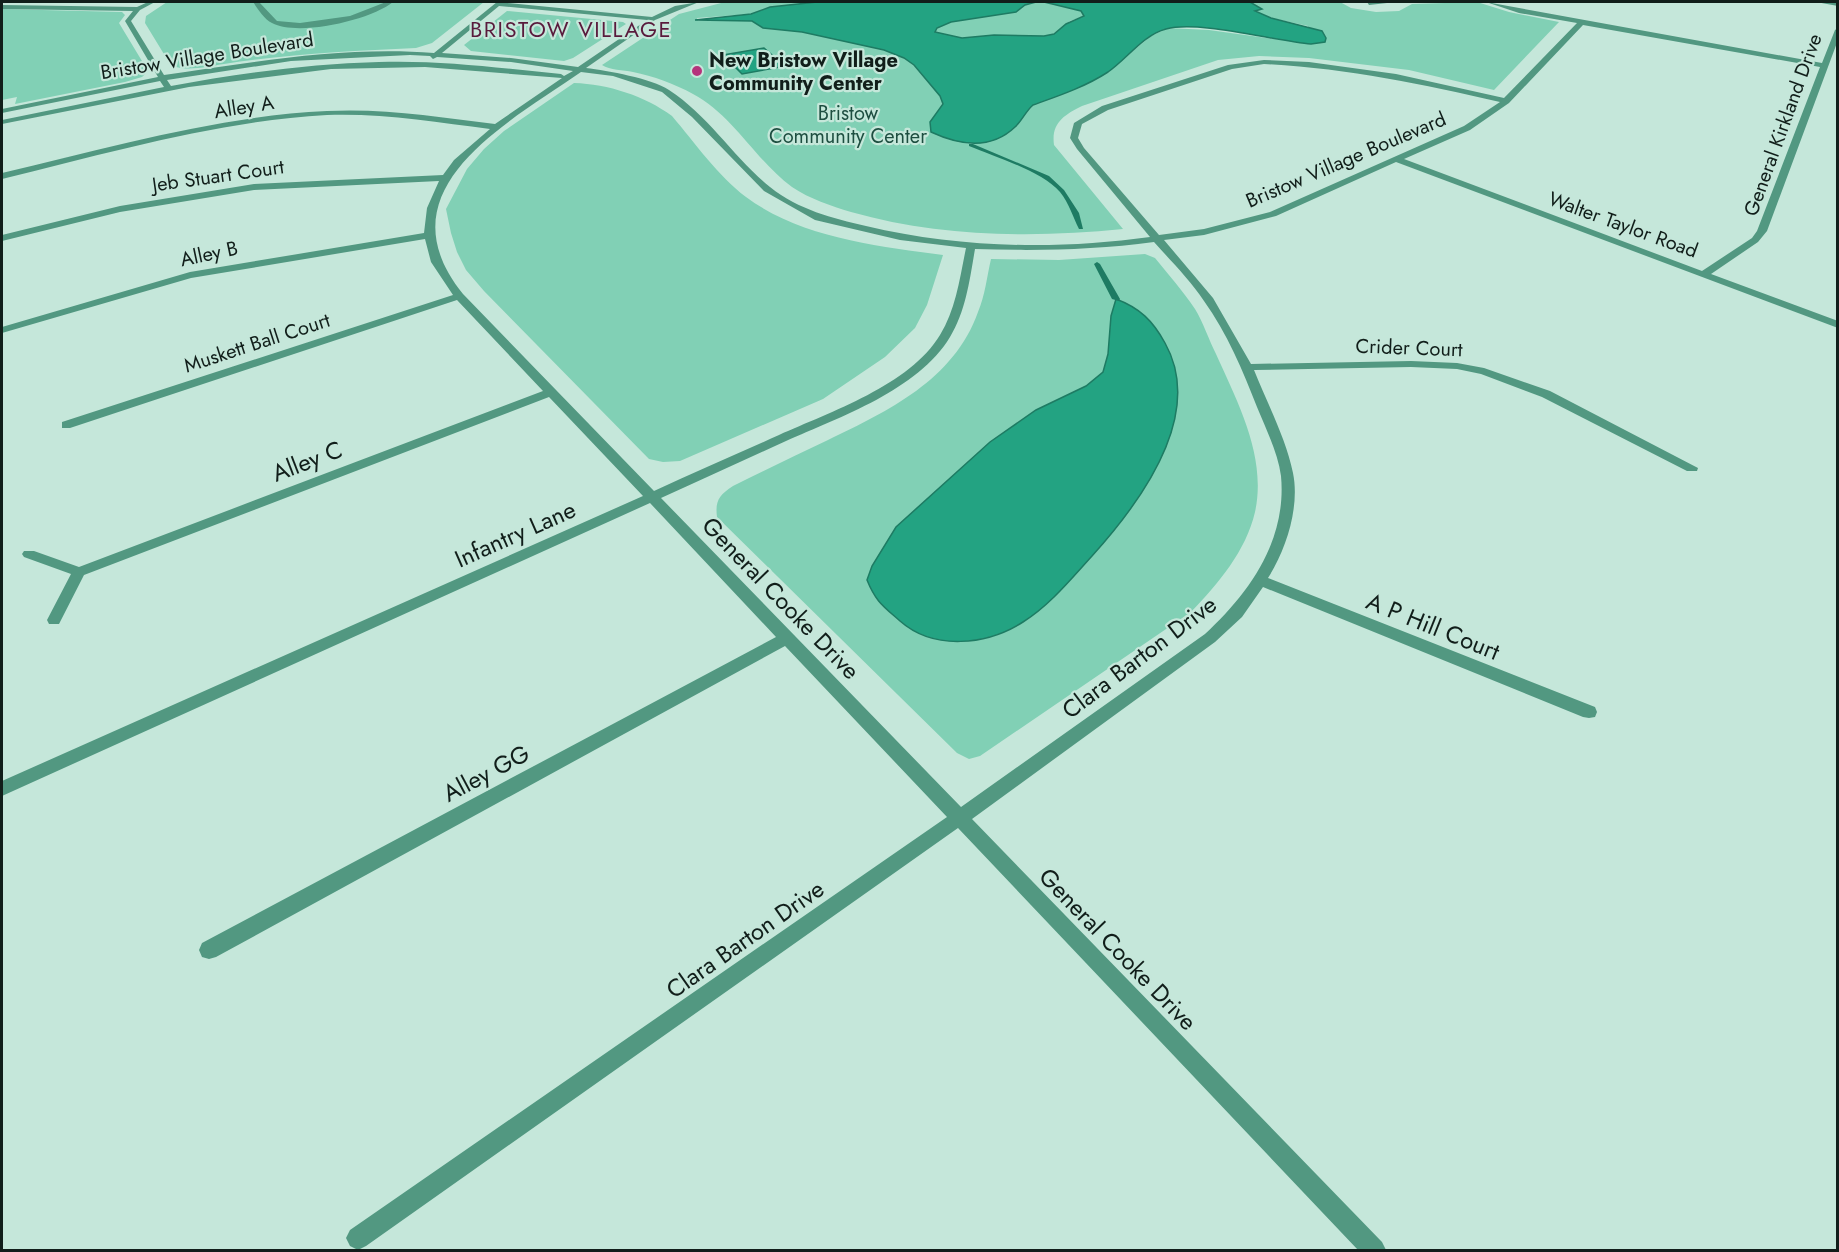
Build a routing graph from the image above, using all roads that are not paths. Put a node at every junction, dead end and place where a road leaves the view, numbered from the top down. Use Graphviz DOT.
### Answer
graph roads {
  1 [pos="64,2"];
  2 [pos="152,2"];
  3 [pos="256,2"];
  4 [pos="390,2"];
  5 [pos="696,2"];
  6 [pos="1393,2"];
  7 [pos="1489,2"];
  8 [pos="1820,2"];
  9 [pos="499,3"];
  10 [pos="1369,3"];
  11 [pos="1838,4"];
  12 [pos="2,7"];
  13 [pos="50,8"];
  14 [pos="138,9"];
  15 [pos="653,19"];
  16 [pos="1582,22"];
  17 [pos="1838,30"];
  18 [pos="437,54"];
  19 [pos="424,64"];
  20 [pos="1824,66"];
  21 [pos="581,69"];
  22 [pos="569,77"];
  23 [pos="162,78"];
  24 [pos="169,88"];
  25 [pos="1506,101"];
  26 [pos="2,111"];
  27 [pos="695,115"];
  28 [pos="2,122"];
  29 [pos="497,127"];
  30 [pos="1395,159"];
  31 [pos="2,176"];
  32 [pos="443,178"];
  33 [pos="430,235"];
  34 [pos="2,238"];
  35 [pos="1160,240"];
  36 [pos="971,246"];
  37 [pos="1704,274"];
  38 [pos="459,296"];
  39 [pos="1838,325"];
  40 [pos="2,330"];
  41 [pos="1247,367"];
  42 [pos="551,392"];
  43 [pos="66,425"];
  44 [pos="1692,468"];
  45 [pos="651,497"];
  46 [pos="29,554"];
  47 [pos="79,572"];
  48 [pos="1261,581"];
  49 [pos="54,620"];
  50 [pos="787,638"];
  51 [pos="1589,712"];
  52 [pos="2,789"];
  53 [pos="959,818"];
  54 [pos="209,950"];
  55 [pos="358,1238"];
  56 [pos="1374,1251"];
  1 -- 13 [label="street"];
  2 -- 14 [label="street"];
  3 -- 4 [label="street"];
  5 -- 15 [label="street, General Cooke Drive"];
  6 -- 10 [label="street"];
  7 -- 16 [label="street"];
  8 -- 11 [label="street"];
  9 -- 15 [label="street"];
  9 -- 18 [label="street"];
  12 -- 13 [label="street"];
  13 -- 14 [label="street"];
  14 -- 23 [label="street"];
  15 -- 21 [label="street, General Cooke Drive"];
  16 -- 20 [label="street"];
  16 -- 25 [label="street, Bristow Village Boulevard"];
  17 -- 20 [label="street, General Kirkland Drive"];
  18 -- 19 [label="street"];
  18 -- 21 [label="street, Bristow Village Boulevard"];
  18 -- 23 [label="street, Bristow Village Boulevard"];
  19 -- 22 [label="street, Bristow Village Boulevard"];
  19 -- 24 [label="street, Bristow Village Boulevard"];
  20 -- 37 [label="street, General Kirkland Drive"];
  21 -- 22 [label="street, General Cooke Drive"];
  21 -- 27 [label="street, Bristow Village Boulevard"];
  22 -- 27 [label="street, Bristow Village Boulevard"];
  22 -- 29 [label="street, General Cooke Drive"];
  23 -- 24 [label="street"];
  23 -- 26 [label="street, Bristow Village Boulevard"];
  24 -- 28 [label="street, Bristow Village Boulevard"];
  25 -- 30 [label="street, Bristow Village Boulevard"];
  25 -- 35 [label="street, Clara Barton Drive"];
  27 -- 36 [label="street, Bristow Village Boulevard"];
  29 -- 31 [label="street, Alley A"];
  29 -- 32 [label="street, General Cooke Drive"];
  30 -- 35 [label="street, Bristow Village Boulevard"];
  30 -- 37 [label="street, Walter Taylor Road"];
  32 -- 33 [label="street, General Cooke Drive"];
  32 -- 34 [label="street, Jeb Stuart Court"];
  33 -- 38 [label="street, General Cooke Drive"];
  33 -- 40 [label="street, Alley B"];
  35 -- 36 [label="street, Bristow Village Boulevard"];
  35 -- 41 [label="street, Clara Barton Drive"];
  36 -- 45 [label="street, Infantry Lane"];
  37 -- 39 [label="street, Walter Taylor Road"];
  38 -- 42 [label="street, General Cooke Drive"];
  38 -- 43 [label="street, Muskett Ball Court"];
  41 -- 44 [label="street, Crider Court"];
  41 -- 48 [label="street, Clara Barton Drive"];
  42 -- 45 [label="street, General Cooke Drive"];
  42 -- 47 [label="street, Alley C"];
  45 -- 50 [label="street, General Cooke Drive"];
  45 -- 52 [label="street, Infantry Lane"];
  46 -- 47 [label="street"];
  47 -- 49 [label="street"];
  48 -- 51 [label="street, A P Hill Court"];
  48 -- 53 [label="street, Clara Barton Drive"];
  50 -- 53 [label="street, General Cooke Drive"];
  50 -- 54 [label="street, Alley GG"];
  53 -- 55 [label="street, Clara Barton Drive"];
  53 -- 56 [label="street, General Cooke Drive"];
}
